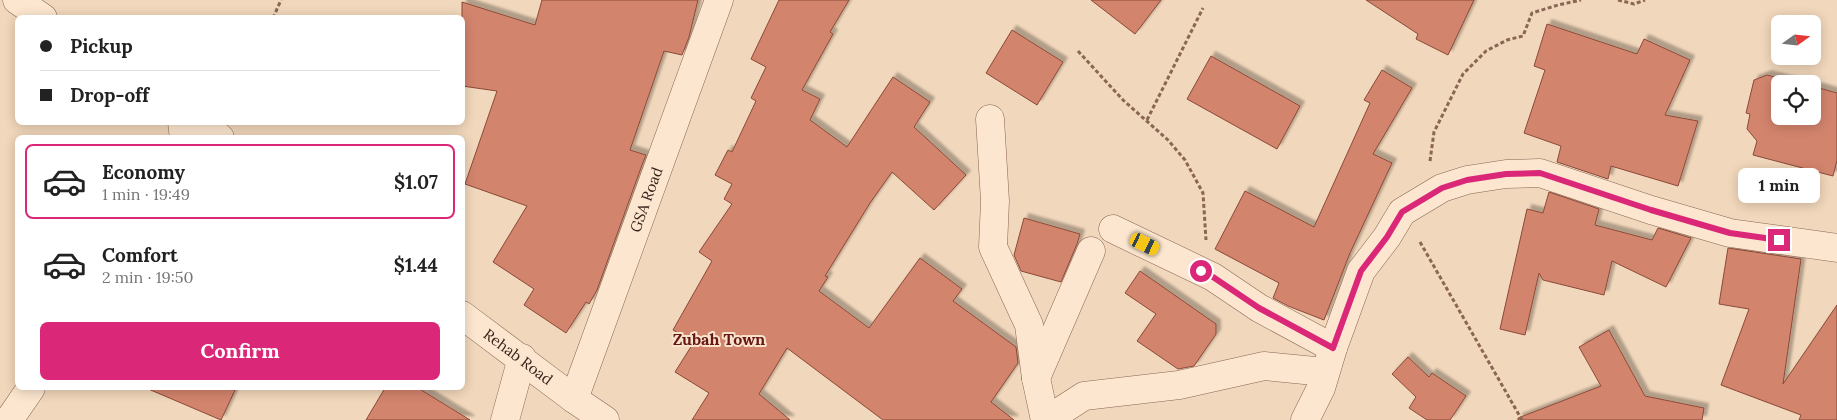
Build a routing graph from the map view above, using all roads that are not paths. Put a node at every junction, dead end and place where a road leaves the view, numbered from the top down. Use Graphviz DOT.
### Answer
graph roads {
  1 [pos="17,0"];
  2 [pos="719,0"];
  3 [pos="39,15"];
  4 [pos="990,119"];
  5 [pos="203,125"];
  6 [pos="216,135"];
  7 [pos="1114,229"];
  8 [pos="1837,248"];
  9 [pos="1091,251"];
  10 [pos="465,317"];
  11 [pos="522,358"];
  12 [pos="1329,360"];
  13 [pos="1036,378"];
  14 [pos="30,390"];
  15 [pos="574,399"];
  16 [pos="9,420"];
  17 [pos="506,420"];
  18 [pos="605,420"];
  19 [pos="1046,420"];
  20 [pos="1305,420"];
  1 -- 3 [label="street"];
  2 -- 15 [label="street, GSA Road"];
  4 -- 13 [label="street"];
  5 -- 6 [label="street"];
  7 -- 12 [label="street"];
  8 -- 12 [label="street"];
  9 -- 13 [label="street"];
  10 -- 11 [label="street, Rehab Road"];
  11 -- 15 [label="street, Rehab Road"];
  11 -- 17 [label="street"];
  12 -- 19 [label="street"];
  12 -- 20 [label="street"];
  13 -- 19 [label="street"];
  14 -- 16 [label="street"];
  15 -- 18 [label="street, Rehab Road"];
}
